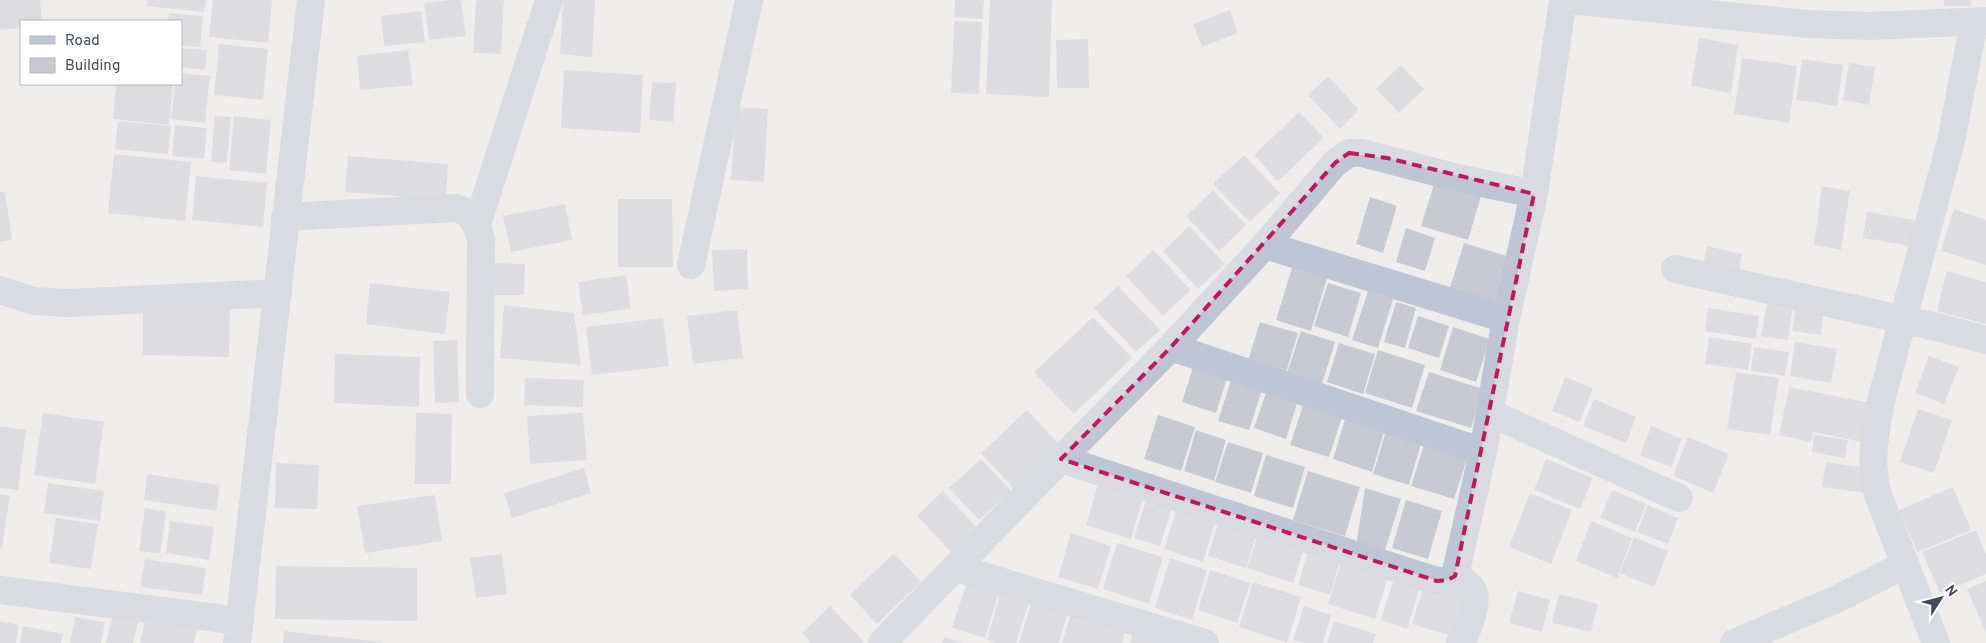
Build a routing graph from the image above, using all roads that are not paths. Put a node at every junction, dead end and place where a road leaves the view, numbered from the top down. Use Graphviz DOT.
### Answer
graph roads {
  1 [pos="311,0"];
  2 [pos="549,0"];
  3 [pos="749,0"];
  4 [pos="1563,0"];
  5 [pos="1570,0"];
  6 [pos="1727,8"];
  7 [pos="1980,21"];
  8 [pos="1534,194"];
  9 [pos="285,217"];
  10 [pos="477,226"];
  11 [pos="1265,245"];
  12 [pos="691,265"];
  13 [pos="1675,269"];
  14 [pos="0,290"];
  15 [pos="278,293"];
  16 [pos="1506,319"];
  17 [pos="1904,320"];
  18 [pos="1986,340"];
  19 [pos="1171,347"];
  20 [pos="480,394"];
  21 [pos="1490,413"];
  22 [pos="1483,452"];
  23 [pos="1061,459"];
  24 [pos="1679,498"];
  25 [pos="1904,565"];
  26 [pos="956,568"];
  27 [pos="1455,576"];
  28 [pos="0,590"];
  29 [pos="239,632"];
  30 [pos="882,643"];
  31 [pos="1205,643"];
  32 [pos="1460,643"];
  33 [pos="1734,643"];
  34 [pos="1936,643"];
  1 -- 9 [label="street"];
  2 -- 10 [label="street"];
  3 -- 12 [label="street"];
  4 -- 8 [label="street"];
  5 -- 6 [label="street"];
  6 -- 7 [label="street"];
  7 -- 17 [label="street"];
  8 -- 11 [label="street"];
  8 -- 16 [label="street"];
  9 -- 10 [label="street"];
  9 -- 15 [label="street"];
  10 -- 20 [label="street"];
  11 -- 16 [label="street"];
  11 -- 19 [label="street"];
  13 -- 17 [label="street"];
  14 -- 15 [label="street"];
  15 -- 29 [label="street"];
  16 -- 21 [label="street"];
  17 -- 18 [label="street"];
  17 -- 25 [label="street"];
  19 -- 22 [label="street"];
  19 -- 23 [label="street"];
  21 -- 22 [label="street"];
  21 -- 24 [label="street"];
  22 -- 27 [label="street"];
  23 -- 26 [label="street"];
  23 -- 27 [label="street"];
  25 -- 33 [label="street"];
  25 -- 34 [label="street"];
  26 -- 30 [label="street"];
  26 -- 31 [label="street"];
  27 -- 32 [label="street"];
  28 -- 29 [label="street"];
}
